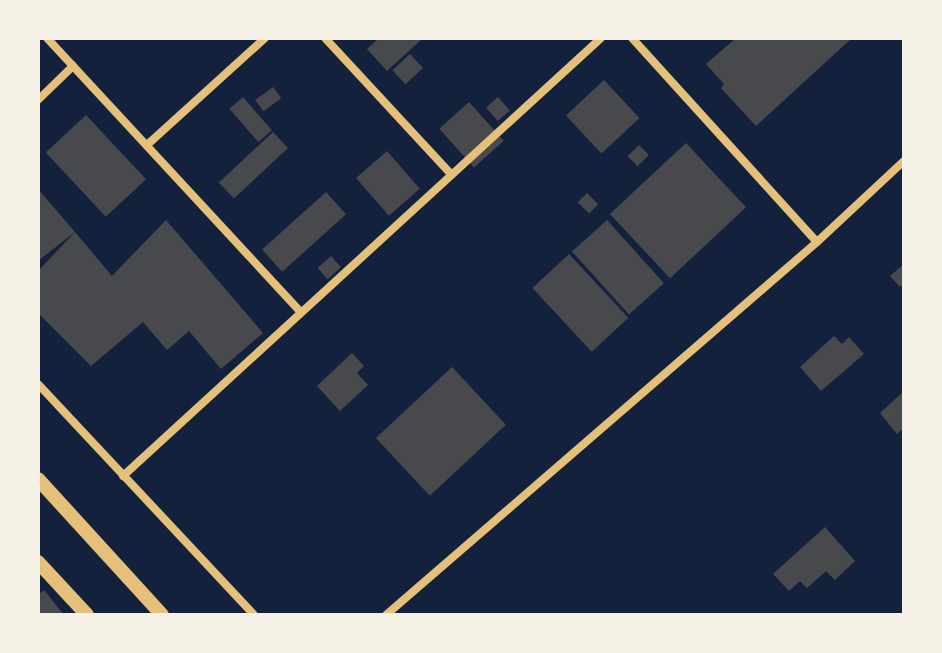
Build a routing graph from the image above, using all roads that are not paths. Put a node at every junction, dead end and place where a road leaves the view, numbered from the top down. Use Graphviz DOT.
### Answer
graph roads {
  1 [pos="47,38"];
  2 [pos="265,38"];
  3 [pos="325,38"];
  4 [pos="601,38"];
  5 [pos="632,38"];
  6 [pos="73,66"];
  7 [pos="38,100"];
  8 [pos="147,145"];
  9 [pos="904,161"];
  10 [pos="451,174"];
  11 [pos="817,242"];
  12 [pos="301,312"];
  13 [pos="38,384"];
  14 [pos="123,476"];
  15 [pos="38,479"];
  16 [pos="38,562"];
  17 [pos="87,615"];
  18 [pos="162,615"];
  19 [pos="254,615"];
  20 [pos="386,615"];
  1 -- 6 [label="street"];
  2 -- 8 [label="street"];
  3 -- 10 [label="street"];
  4 -- 10 [label="street"];
  5 -- 11 [label="street"];
  6 -- 7 [label="street"];
  6 -- 8 [label="street"];
  8 -- 12 [label="street"];
  9 -- 11 [label="street"];
  10 -- 12 [label="street"];
  11 -- 20 [label="street"];
  12 -- 14 [label="street"];
  13 -- 14 [label="street"];
  14 -- 19 [label="street"];
  15 -- 18 [label="street"];
  16 -- 17 [label="street"];
}
